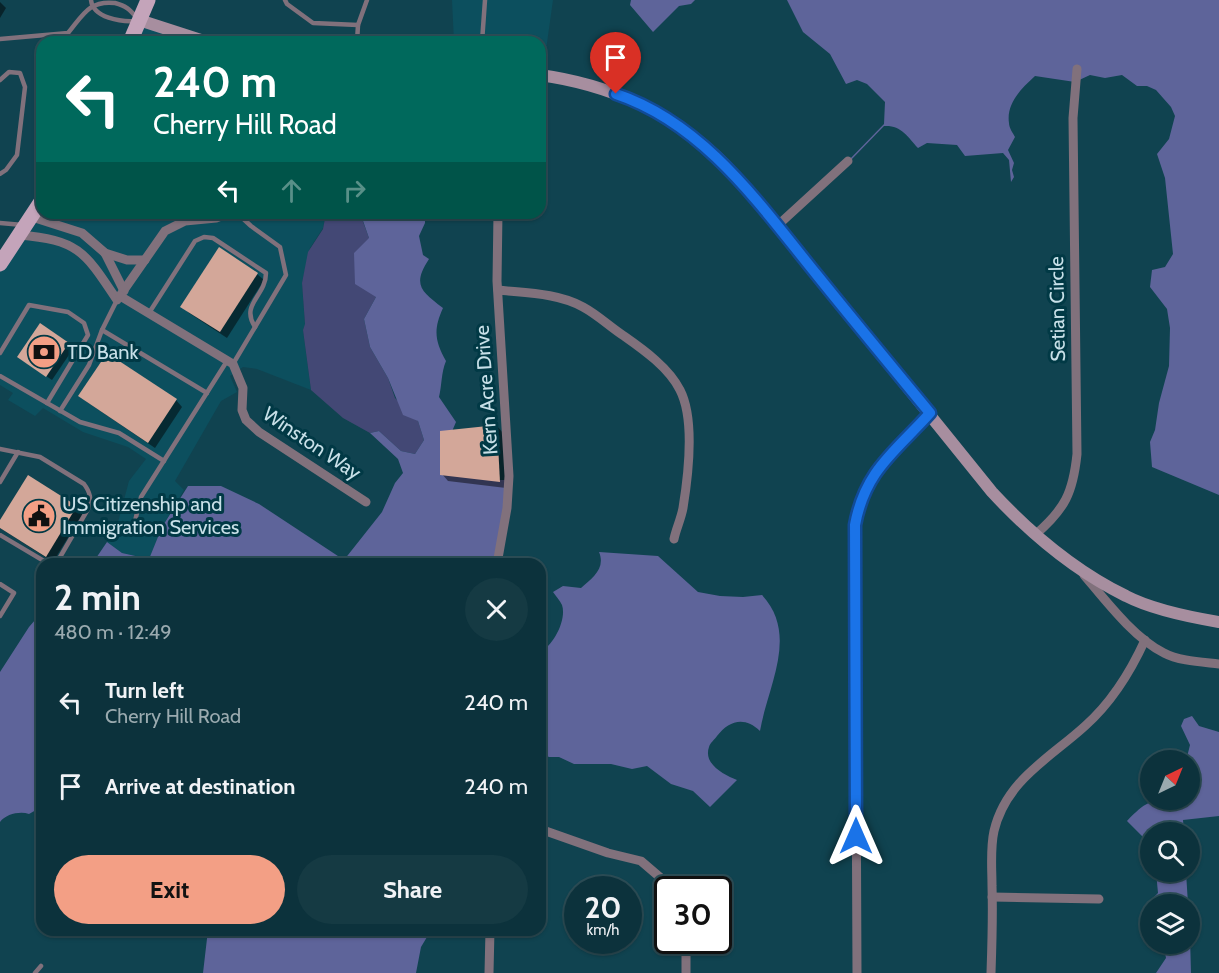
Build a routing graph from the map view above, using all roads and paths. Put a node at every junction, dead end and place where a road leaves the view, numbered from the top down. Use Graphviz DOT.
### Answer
graph roads {
  1 [pos="148,0"];
  2 [pos="285,0"];
  3 [pos="367,0"];
  4 [pos="485,0"];
  5 [pos="91,2"];
  6 [pos="139,20"];
  7 [pos="358,25"];
  8 [pos="132,36"];
  9 [pos="188,36"];
  10 [pos="357,36"];
  11 [pos="482,36"];
  12 [pos="0,39"];
  13 [pos="1077,69"];
  14 [pos="546,76"];
  15 [pos="0,80"];
  16 [pos="848,162"];
  17 [pos="0,174"];
  18 [pos="36,208"];
  19 [pos="182,219"];
  20 [pos="193,219"];
  21 [pos="243,219"];
  22 [pos="498,219"];
  23 [pos="185,221"];
  24 [pos="0,223"];
  25 [pos="777,226"];
  26 [pos="17,234"];
  27 [pos="105,253"];
  28 [pos="145,260"];
  29 [pos="0,264"];
  30 [pos="498,290"];
  31 [pos="121,296"];
  32 [pos="149,313"];
  33 [pos="255,327"];
  34 [pos="102,330"];
  35 [pos="0,353"];
  36 [pos="230,362"];
  37 [pos="0,376"];
  38 [pos="207,393"];
  39 [pos="47,403"];
  40 [pos="60,411"];
  41 [pos="930,413"];
  42 [pos="0,448"];
  43 [pos="18,453"];
  44 [pos="164,461"];
  45 [pos="0,482"];
  46 [pos="366,502"];
  47 [pos="133,529"];
  48 [pos="1035,535"];
  49 [pos="0,536"];
  50 [pos="674,539"];
  51 [pos="38,558"];
  52 [pos="59,558"];
  53 [pos="498,558"];
  54 [pos="1073,563"];
  55 [pos="0,584"];
  56 [pos="0,616"];
  57 [pos="1219,622"];
  58 [pos="1145,640"];
  59 [pos="1219,664"];
  60 [pos="546,831"];
  61 [pos="658,876"];
  62 [pos="992,897"];
  63 [pos="1099,900"];
  64 [pos="490,936"];
  65 [pos="686,954"];
  66 [pos="42,966"];
  67 [pos="35,973"];
  68 [pos="489,973"];
  69 [pos="686,973"];
  70 [pos="857,973"];
  71 [pos="991,973"];
  1 -- 6 [label="main road"];
  2 -- 7 [label="lane"];
  3 -- 7 [label="lane"];
  4 -- 11 [label="lane"];
  5 -- 6 [label="lane"];
  5 -- 6 [label="lane"];
  5 -- 12 [label="lane"];
  6 -- 8 [label="main road"];
  6 -- 9 [label="main road"];
  7 -- 10 [label="lane"];
  13 -- 48 [label="street, Setian Circle"];
  14 -- 25 [label="main road"];
  15 -- 17 [label="lane"];
  16 -- 25 [label="street"];
  18 -- 26 [label="main road"];
  19 -- 23 [label="lane"];
  20 -- 23 [label="street"];
  21 -- 33 [label="lane"];
  22 -- 30 [label="street, Kern Acre Drive"];
  23 -- 28 [label="street"];
  24 -- 26 [label="lane"];
  25 -- 41 [label="main road"];
  26 -- 27 [label="street"];
  26 -- 29 [label="main road"];
  26 -- 31 [label="street"];
  27 -- 28 [label="street"];
  27 -- 31 [label="street"];
  28 -- 31 [label="street"];
  30 -- 50 [label="street"];
  30 -- 53 [label="street, Kern Acre Drive"];
  31 -- 32 [label="street"];
  31 -- 34 [label="lane"];
  32 -- 33 [label="lane"];
  32 -- 36 [label="street"];
  33 -- 36 [label="lane"];
  34 -- 38 [label="lane"];
  34 -- 40 [label="lane"];
  35 -- 39 [label="lane"];
  36 -- 38 [label="lane"];
  36 -- 46 [label="street, Winston Way"];
  37 -- 39 [label="lane"];
  38 -- 44 [label="lane"];
  39 -- 40 [label="lane"];
  40 -- 44 [label="lane"];
  41 -- 48 [label="main road"];
  41 -- 70 [label="street"];
  42 -- 43 [label="lane"];
  43 -- 45 [label="lane"];
  43 -- 52 [label="lane"];
  44 -- 47 [label="lane"];
  48 -- 54 [label="main road"];
  49 -- 51 [label="lane"];
  54 -- 57 [label="main road"];
  54 -- 58 [label="street"];
  55 -- 56 [label="lane"];
  58 -- 59 [label="street"];
  58 -- 62 [label="street"];
  60 -- 61 [label="street"];
  62 -- 63 [label="street"];
  62 -- 71 [label="street"];
  64 -- 68 [label="street"];
  65 -- 69 [label="street"];
  66 -- 67 [label="lane"];
}
